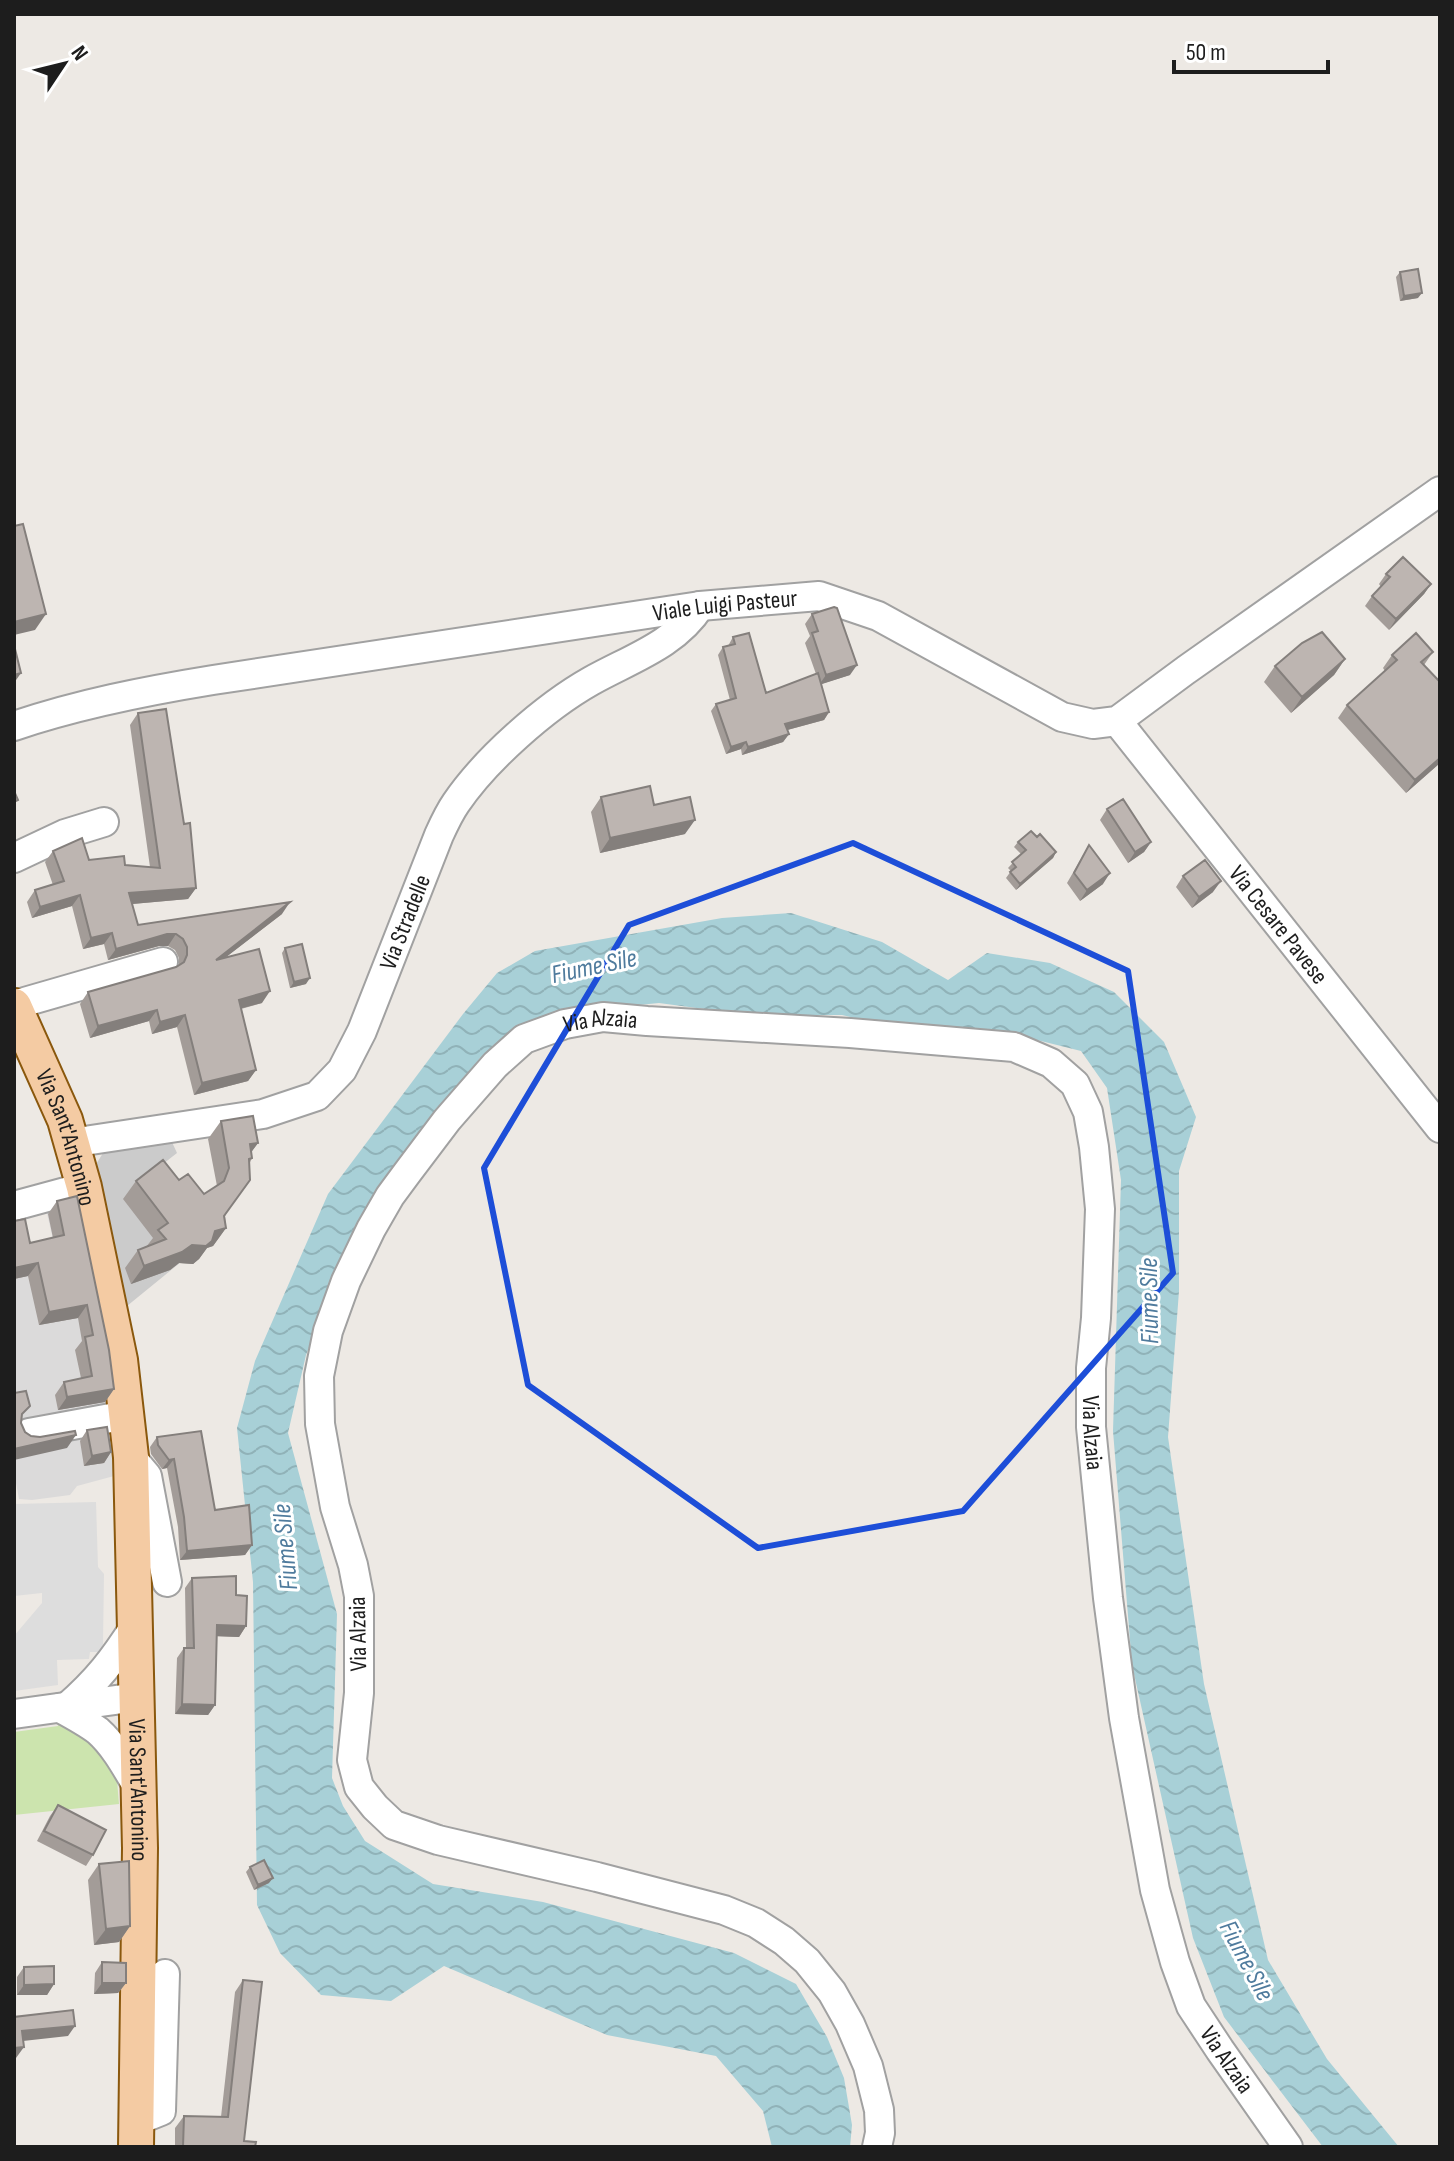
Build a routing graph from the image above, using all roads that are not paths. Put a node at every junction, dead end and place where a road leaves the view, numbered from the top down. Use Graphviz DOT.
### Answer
graph roads {
  1 [pos="1440,491"];
  2 [pos="700,606"];
  3 [pos="1117,721"];
  4 [pos="14,726"];
  5 [pos="104,822"];
  6 [pos="14,858"];
  7 [pos="163,962"];
  8 [pos="14,1005"];
  9 [pos="1440,1128"];
  10 [pos="71,1143"];
  11 [pos="84,1187"];
  12 [pos="14,1206"];
  13 [pos="127,1415"];
  14 [pos="29,1433"];
  15 [pos="131,1457"];
  16 [pos="167,1582"];
  17 [pos="135,1626"];
  18 [pos="137,1697"];
  19 [pos="63,1707"];
  20 [pos="14,1714"];
  21 [pos="139,1789"];
  22 [pos="165,1974"];
  23 [pos="136,2134"];
  24 [pos="877,2147"];
  25 [pos="1288,2147"];
  1 -- 3 [label="street"];
  2 -- 3 [label="street, Viale Luigi Pasteur"];
  2 -- 4 [label="street, Viale Luigi Pasteur"];
  2 -- 10 [label="street, Via Stradelle"];
  3 -- 9 [label="street, Via Cesare Pavese"];
  5 -- 6 [label="street"];
  7 -- 8 [label="street, Via Sant'Antonino"];
  8 -- 10 [label="main road, Via Sant'Antonino"];
  10 -- 11 [label="main road, Via Sant'Antonino"];
  11 -- 12 [label="street"];
  11 -- 13 [label="main road, Via Sant'Antonino"];
  13 -- 14 [label="street"];
  13 -- 15 [label="main road, Via Sant'Antonino"];
  15 -- 16 [label="street, Via Sant'Antonino"];
  15 -- 17 [label="main road, Via Sant'Antonino"];
  17 -- 18 [label="main road, Via Sant'Antonino"];
  17 -- 19 [label="street"];
  18 -- 19 [label="street"];
  18 -- 21 [label="main road, Via Sant'Antonino"];
  19 -- 20 [label="street"];
  19 -- 21 [label="street"];
  21 -- 23 [label="main road, Via Sant'Antonino"];
  22 -- 23 [label="street, Via Sant'Antonino"];
  24 -- 25 [label="street, Via Alzaia"];
}
